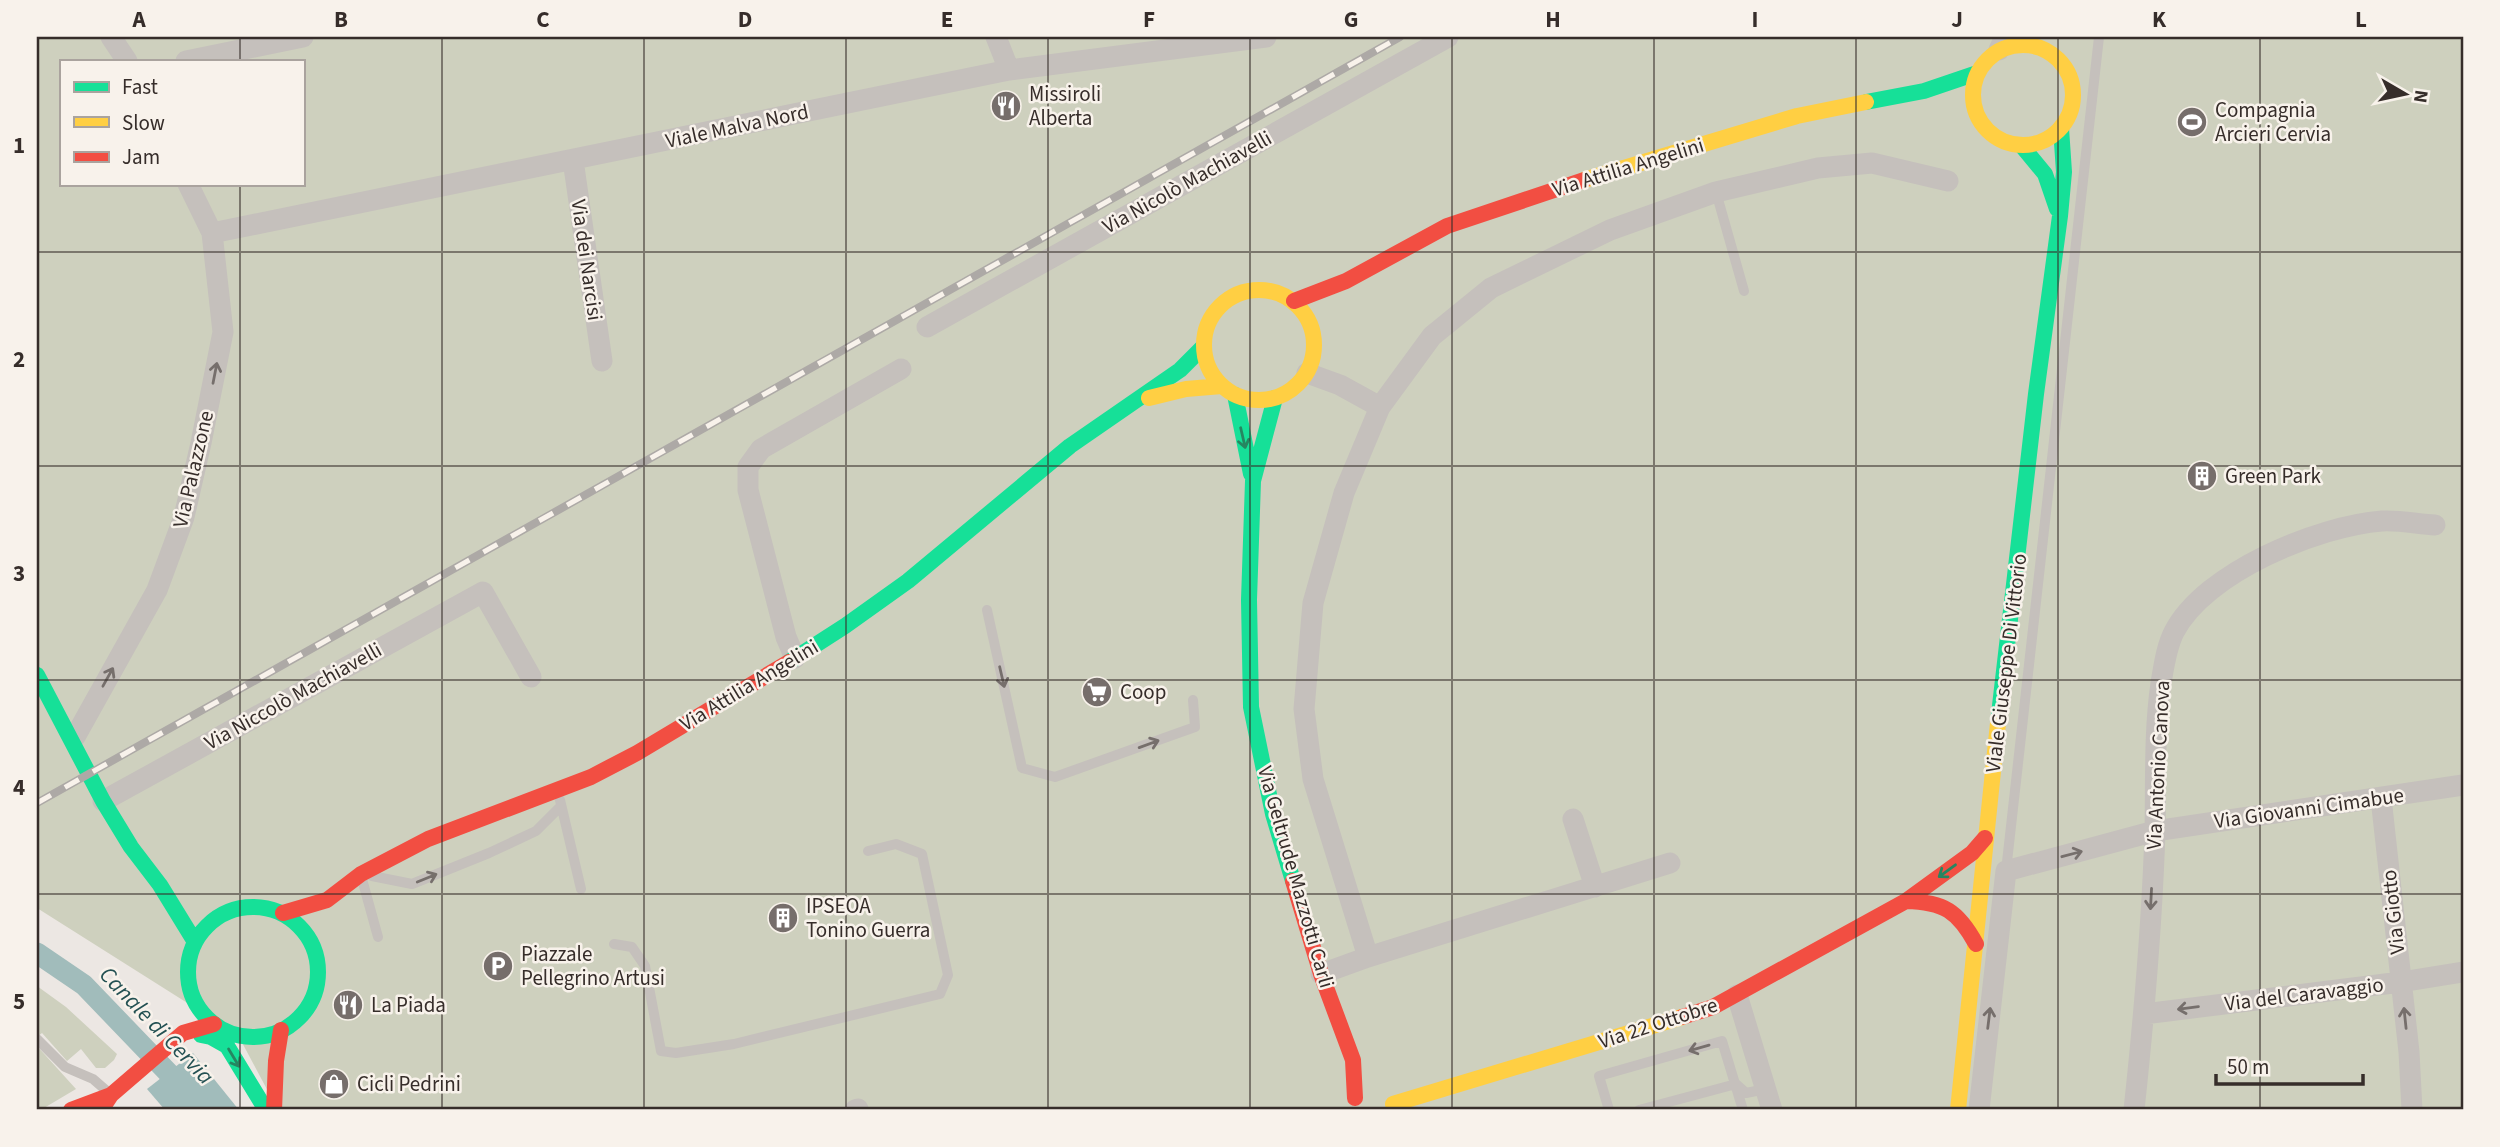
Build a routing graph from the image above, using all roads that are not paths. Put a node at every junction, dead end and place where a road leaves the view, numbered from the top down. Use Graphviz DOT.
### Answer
graph roads {
  1 [pos="111,37"];
  2 [pos="303,37"];
  3 [pos="996,37"];
  4 [pos="1266,37"];
  5 [pos="1448,37"];
  6 [pos="2099,37"];
  7 [pos="2002,43"];
  8 [pos="2062,43"];
  9 [pos="2042,47"];
  10 [pos="126,60"];
  11 [pos="191,60"];
  12 [pos="1009,70"];
  13 [pos="1977,74"];
  14 [pos="2069,75"];
  15 [pos="1924,91"];
  16 [pos="1961,100"];
  17 [pos="2061,128"];
  18 [pos="2021,145"];
  19 [pos="573,160"];
  20 [pos="1948,181"];
  21 [pos="189,186"];
  22 [pos="1716,192"];
  23 [pos="2060,216"];
  24 [pos="212,233"];
  25 [pos="1346,281"];
  26 [pos="1744,291"];
  27 [pos="1294,301"];
  28 [pos="927,327"];
  29 [pos="1313,333"];
  30 [pos="1204,346"];
  31 [pos="602,361"];
  32 [pos="901,369"];
  33 [pos="1307,373"];
  34 [pos="1228,390"];
  35 [pos="2036,394"];
  36 [pos="2060,395"];
  37 [pos="1275,398"];
  38 [pos="1131,402"];
  39 [pos="1380,407"];
  40 [pos="1253,481"];
  41 [pos="2435,525"];
  42 [pos="2019,548"];
  43 [pos="2044,550"];
  44 [pos="987,610"];
  45 [pos="2011,621"];
  46 [pos="2035,622"];
  47 [pos="795,658"];
  48 [pos="37,673"];
  49 [pos="531,677"];
  50 [pos="1193,700"];
  51 [pos="75,737"];
  52 [pos="2463,785"];
  53 [pos="559,798"];
  54 [pos="2381,798"];
  55 [pos="105,800"];
  56 [pos="1573,819"];
  57 [pos="2155,831"];
  58 [pos="1986,838"];
  59 [pos="868,851"];
  60 [pos="1670,863"];
  61 [pos="2007,872"];
  62 [pos="361,874"];
  63 [pos="160,886"];
  64 [pos="1595,887"];
  65 [pos="581,889"];
  66 [pos="185,897"];
  67 [pos="327,900"];
  68 [pos="1906,901"];
  69 [pos="283,914"];
  70 [pos="378,937"];
  71 [pos="195,942"];
  72 [pos="614,944"];
  73 [pos="1976,944"];
  74 [pos="313,945"];
  75 [pos="1368,957"];
  76 [pos="2463,972"];
  77 [pos="1321,974"];
  78 [pos="2401,982"];
  79 [pos="1737,995"];
  80 [pos="195,1001"];
  81 [pos="2144,1014"];
  82 [pos="214,1024"];
  83 [pos="281,1030"];
  84 [pos="183,1033"];
  85 [pos="238,1035"];
  86 [pos="37,1040"];
  87 [pos="1353,1060"];
  88 [pos="1974,1068"];
  89 [pos="1736,1084"];
  90 [pos="1766,1089"];
  91 [pos="1382,1094"];
  92 [pos="111,1095"];
  93 [pos="1355,1104"];
  94 [pos="271,1108"];
  95 [pos="71,1110"];
  96 [pos="101,1110"];
  97 [pos="1609,1110"];
  98 [pos="1639,1110"];
  99 [pos="1743,1110"];
  100 [pos="1772,1110"];
  101 [pos="1958,1110"];
  102 [pos="1979,1110"];
  103 [pos="2134,1110"];
  104 [pos="2412,1110"];
  1 -- 10 [label="street"];
  2 -- 11 [label="street"];
  3 -- 12 [label="street"];
  4 -- 12 [label="street, Viale Malva Nord"];
  5 -- 28 [label="street, Via Nicolò Machiavelli"];
  6 -- 36 [label="lane"];
  7 -- 9 [label="street"];
  7 -- 13 [label="street"];
  8 -- 9 [label="street"];
  8 -- 14 [label="street"];
  9 -- 14 [label="street"];
  12 -- 19 [label="street, Viale Malva Nord"];
  13 -- 15 [label="street, Via Attilia Angelini"];
  13 -- 16 [label="street"];
  14 -- 17 [label="street"];
  15 -- 16 [label="street, Via Attilia Angelini"];
  15 -- 25 [label="street, Via Attilia Angelini"];
  16 -- 18 [label="street"];
  17 -- 18 [label="street"];
  17 -- 23 [label="street, Viale Giuseppe Di Vittorio"];
  18 -- 23 [label="street, Viale Giuseppe Di Vittorio"];
  19 -- 24 [label="street, Viale Malva Nord"];
  19 -- 31 [label="street, Via dei Narcisi"];
  20 -- 22 [label="street"];
  21 -- 24 [label="street, Via Palazzone"];
  22 -- 26 [label="lane"];
  22 -- 39 [label="street"];
  23 -- 35 [label="street, Viale Giuseppe Di Vittorio"];
  51 -- 24 [label="street, Via Palazzone, one-way"];
  25 -- 27 [label="street, Via Attilia Angelini"];
  25 -- 29 [label="street, Via Attilia Angelini"];
  27 -- 29 [label="street"];
  27 -- 30 [label="street"];
  29 -- 33 [label="street"];
  30 -- 34 [label="street"];
  30 -- 38 [label="street, Via Attilia Angelini"];
  32 -- 47 [label="street"];
  33 -- 37 [label="street"];
  33 -- 39 [label="street"];
  34 -- 37 [label="street"];
  34 -- 38 [label="street, Via Attilia Angelini"];
  34 -- 40 [label="street, Via Geltrude Mazzotti Carli, one-way"];
  35 -- 36 [label="lane"];
  35 -- 42 [label="street, Viale Giuseppe Di Vittorio"];
  36 -- 43 [label="lane"];
  37 -- 40 [label="street, Via Geltrude Mazzotti Carli"];
  38 -- 47 [label="street, Via Attilia Angelini"];
  39 -- 75 [label="street"];
  40 -- 77 [label="street, Via Geltrude Mazzotti Carli"];
  41 -- 57 [label="street, Via Antonio Canova"];
  42 -- 43 [label="lane"];
  42 -- 45 [label="street, Viale Giuseppe Di Vittorio"];
  43 -- 46 [label="lane"];
  44 -- 50 [label="lane, one-way"];
  45 -- 46 [label="lane"];
  45 -- 58 [label="street, Viale Giuseppe Di Vittorio"];
  46 -- 61 [label="lane"];
  47 -- 53 [label="street, Via Attilia Angelini"];
  48 -- 51 [label="street"];
  48 -- 55 [label="street"];
  49 -- 55 [label="street, Via Niccolò Machiavelli"];
  51 -- 55 [label="street"];
  52 -- 54 [label="street, Via Giovanni Cimabue"];
  53 -- 62 [label="street, Via Attilia Angelini"];
  62 -- 53 [label="lane, one-way"];
  53 -- 65 [label="lane"];
  54 -- 57 [label="street, Via Giovanni Cimabue"];
  54 -- 78 [label="street, Via Giotto"];
  55 -- 63 [label="street"];
  56 -- 64 [label="street"];
  61 -- 57 [label="street, Via Giovanni Cimabue, one-way"];
  57 -- 81 [label="street, Via Antonio Canova, one-way"];
  58 -- 68 [label="street, Via 22 Ottobre, one-way"];
  58 -- 73 [label="street, Viale Giuseppe Di Vittorio"];
  59 -- 72 [label="lane"];
  60 -- 64 [label="street"];
  88 -- 61 [label="street, Viale Giuseppe Di Vittorio, one-way"];
  62 -- 67 [label="street, Via Attilia Angelini"];
  62 -- 70 [label="lane"];
  63 -- 66 [label="street"];
  63 -- 71 [label="street"];
  64 -- 75 [label="street"];
  67 -- 69 [label="street, Via Attilia Angelini"];
  67 -- 74 [label="street"];
  68 -- 73 [label="street"];
  68 -- 79 [label="street, Via 22 Ottobre"];
  69 -- 71 [label="street"];
  69 -- 74 [label="street"];
  71 -- 80 [label="street"];
  73 -- 88 [label="street, Viale Giuseppe Di Vittorio"];
  74 -- 83 [label="street"];
  75 -- 77 [label="street"];
  76 -- 78 [label="street, Via del Caravaggio"];
  77 -- 87 [label="street, Via Geltrude Mazzotti Carli"];
  78 -- 81 [label="street, Via del Caravaggio, one-way"];
  104 -- 78 [label="street, Via Giotto, one-way"];
  79 -- 90 [label="street"];
  79 -- 91 [label="street, Via 22 Ottobre"];
  80 -- 82 [label="street"];
  80 -- 84 [label="street"];
  81 -- 103 [label="street, Via Antonio Canova"];
  82 -- 84 [label="street"];
  82 -- 85 [label="street"];
  83 -- 85 [label="street"];
  83 -- 94 [label="street"];
  84 -- 92 [label="street"];
  84 -- 94 [label="street, one-way"];
  85 -- 94 [label="street"];
  86 -- 92 [label="lane"];
  87 -- 91 [label="street, Via Geltrude Mazzotti Carli"];
  87 -- 93 [label="street, Via Geltrude Mazzotti Carli"];
  88 -- 101 [label="street, Viale Giuseppe Di Vittorio"];
  88 -- 102 [label="street, Viale Giuseppe Di Vittorio"];
  89 -- 90 [label="lane"];
  89 -- 97 [label="lane, one-way"];
  89 -- 98 [label="lane"];
  89 -- 99 [label="lane"];
  90 -- 100 [label="street"];
  91 -- 93 [label="street"];
  92 -- 95 [label="street"];
  92 -- 96 [label="street"];
}
